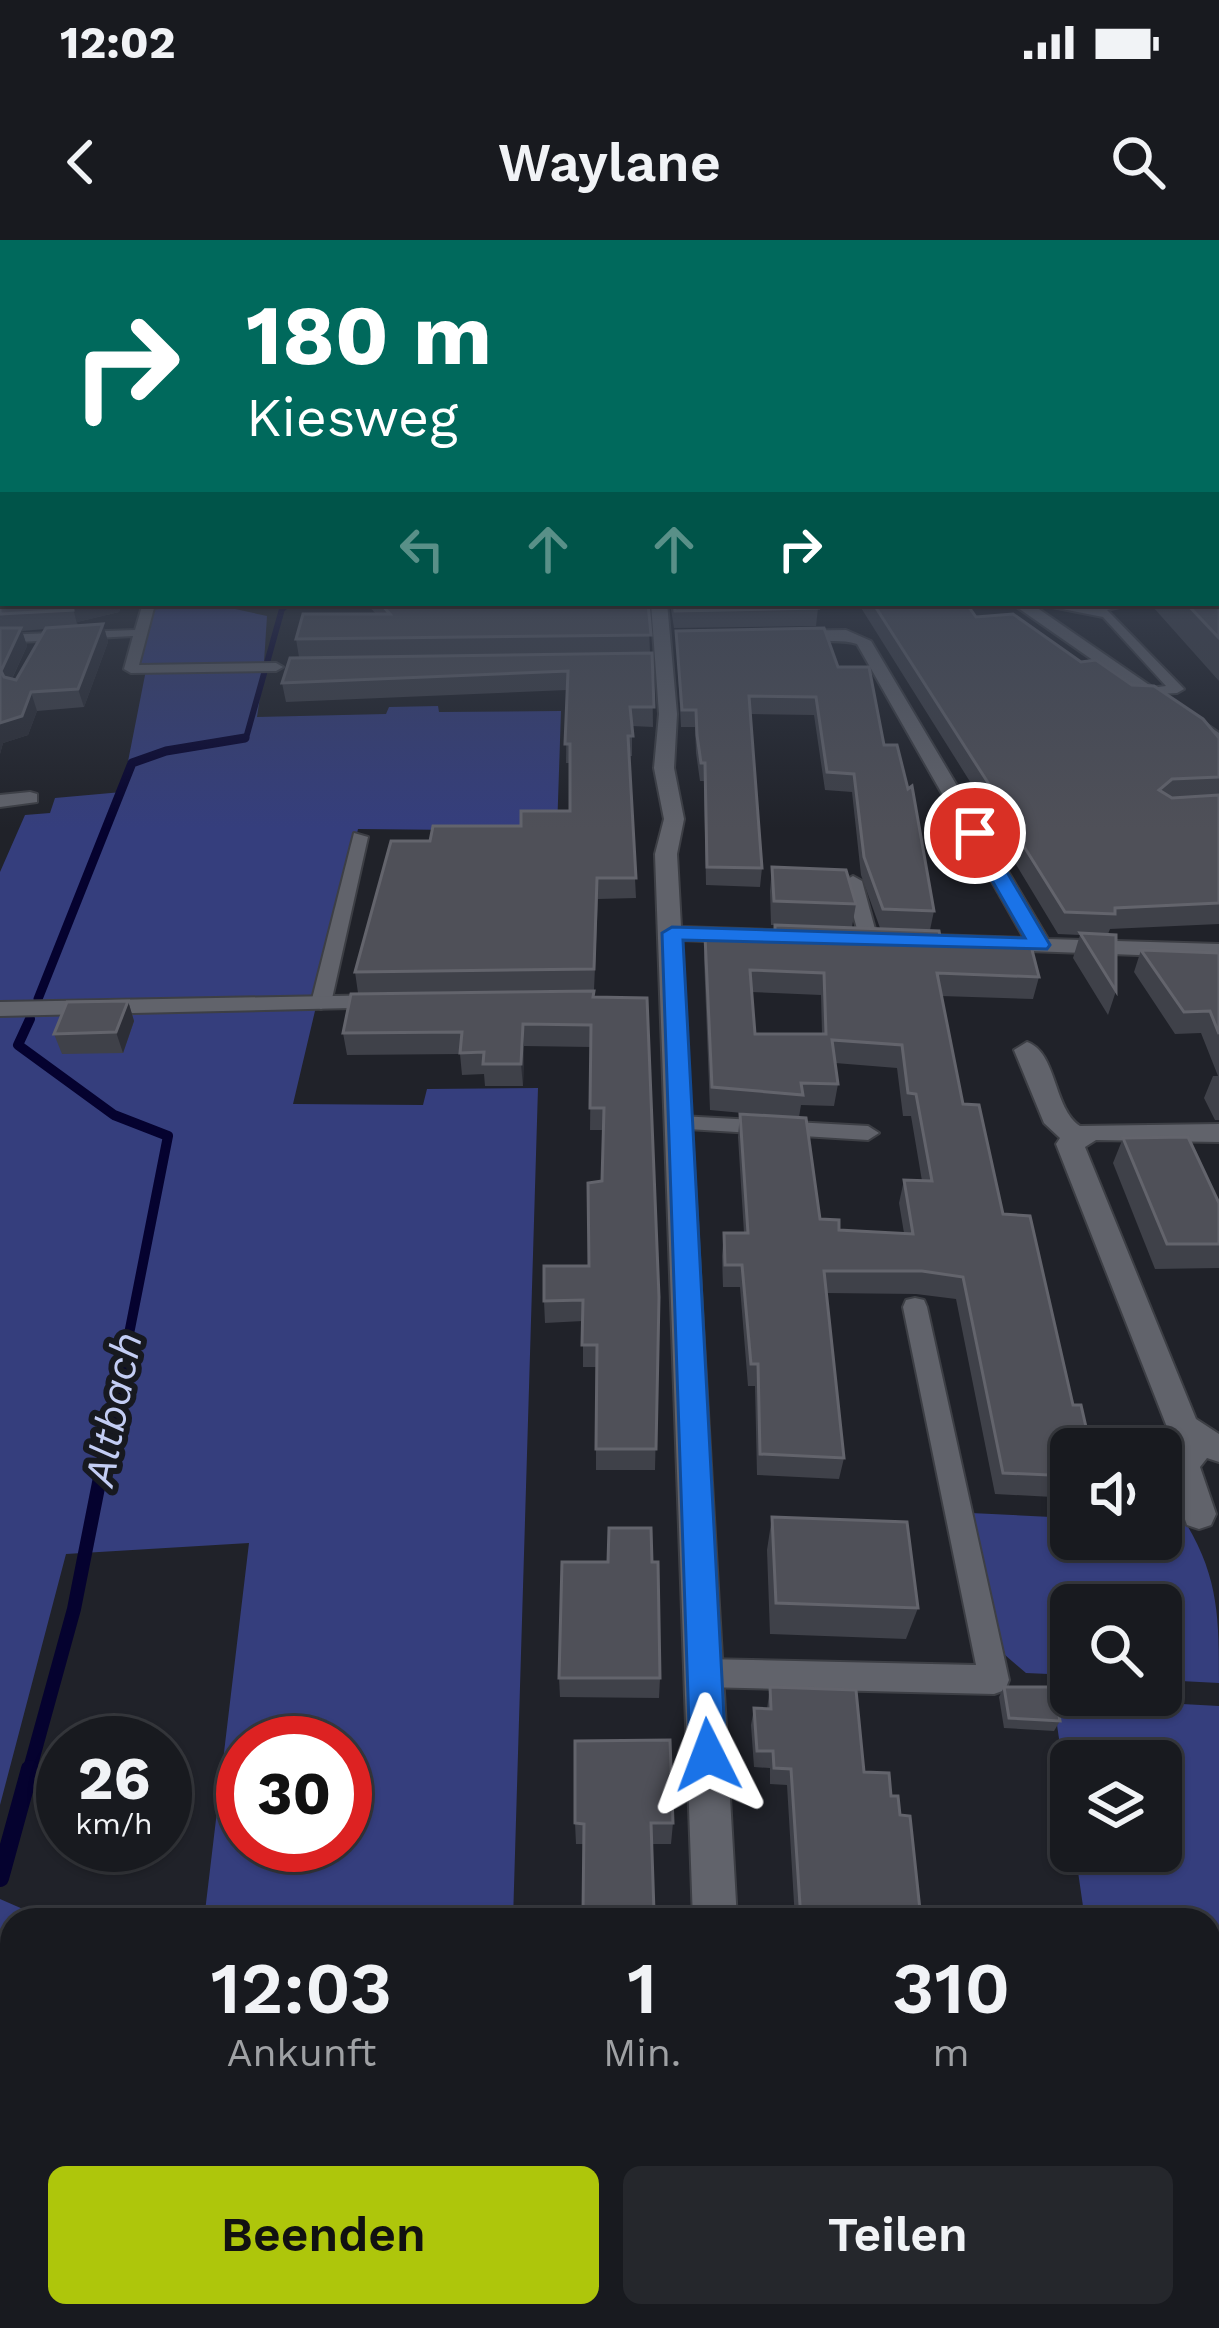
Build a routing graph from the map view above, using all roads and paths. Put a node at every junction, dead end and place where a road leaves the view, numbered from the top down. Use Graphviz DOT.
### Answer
graph roads {
  1 [pos="121,633"];
  2 [pos="140,633"];
  3 [pos="662,633"];
  4 [pos="1068,633"];
  5 [pos="1127,633"];
  6 [pos="770,636"];
  7 [pos="43,637"];
  8 [pos="0,639"];
  9 [pos="35,655"];
  10 [pos="269,666"];
  11 [pos="298,666"];
  12 [pos="1147,692"];
  13 [pos="1219,742"];
  14 [pos="30,799"];
  15 [pos="0,801"];
  16 [pos="360,837"];
  17 [pos="853,880"];
  18 [pos="672,933"];
  19 [pos="869,940"];
  20 [pos="1040,945"];
  21 [pos="1219,951"];
  22 [pos="413,1002"];
  23 [pos="321,1003"];
  24 [pos="0,1009"];
  25 [pos="1027,1050"];
  26 [pos="680,1123"];
  27 [pos="868,1133"];
  28 [pos="1219,1133"];
  29 [pos="1077,1136"];
  30 [pos="915,1307"];
  31 [pos="1210,1445"];
  32 [pos="1198,1514"];
  33 [pos="704,1673"];
  34 [pos="715,1908"];
  1 -- 7 [label="lane"];
  2 -- 10 [label="lane"];
  3 -- 18 [label="street"];
  4 -- 12 [label="street"];
  5 -- 12 [label="lane"];
  6 -- 20 [label="street"];
  7 -- 8 [label="lane"];
  7 -- 9 [label="lane"];
  10 -- 11 [label="street"];
  12 -- 13 [label="street"];
  14 -- 15 [label="street"];
  16 -- 23 [label="lane"];
  17 -- 19 [label="lane"];
  18 -- 19 [label="street"];
  18 -- 26 [label="street"];
  19 -- 20 [label="street"];
  20 -- 21 [label="street"];
  22 -- 23 [label="street"];
  23 -- 24 [label="street"];
  25 -- 29 [label="street"];
  26 -- 27 [label="lane"];
  26 -- 33 [label="street"];
  28 -- 29 [label="street"];
  29 -- 31 [label="street"];
  30 -- 33 [label="lane"];
  31 -- 32 [label="street"];
  33 -- 34 [label="street"];
}
